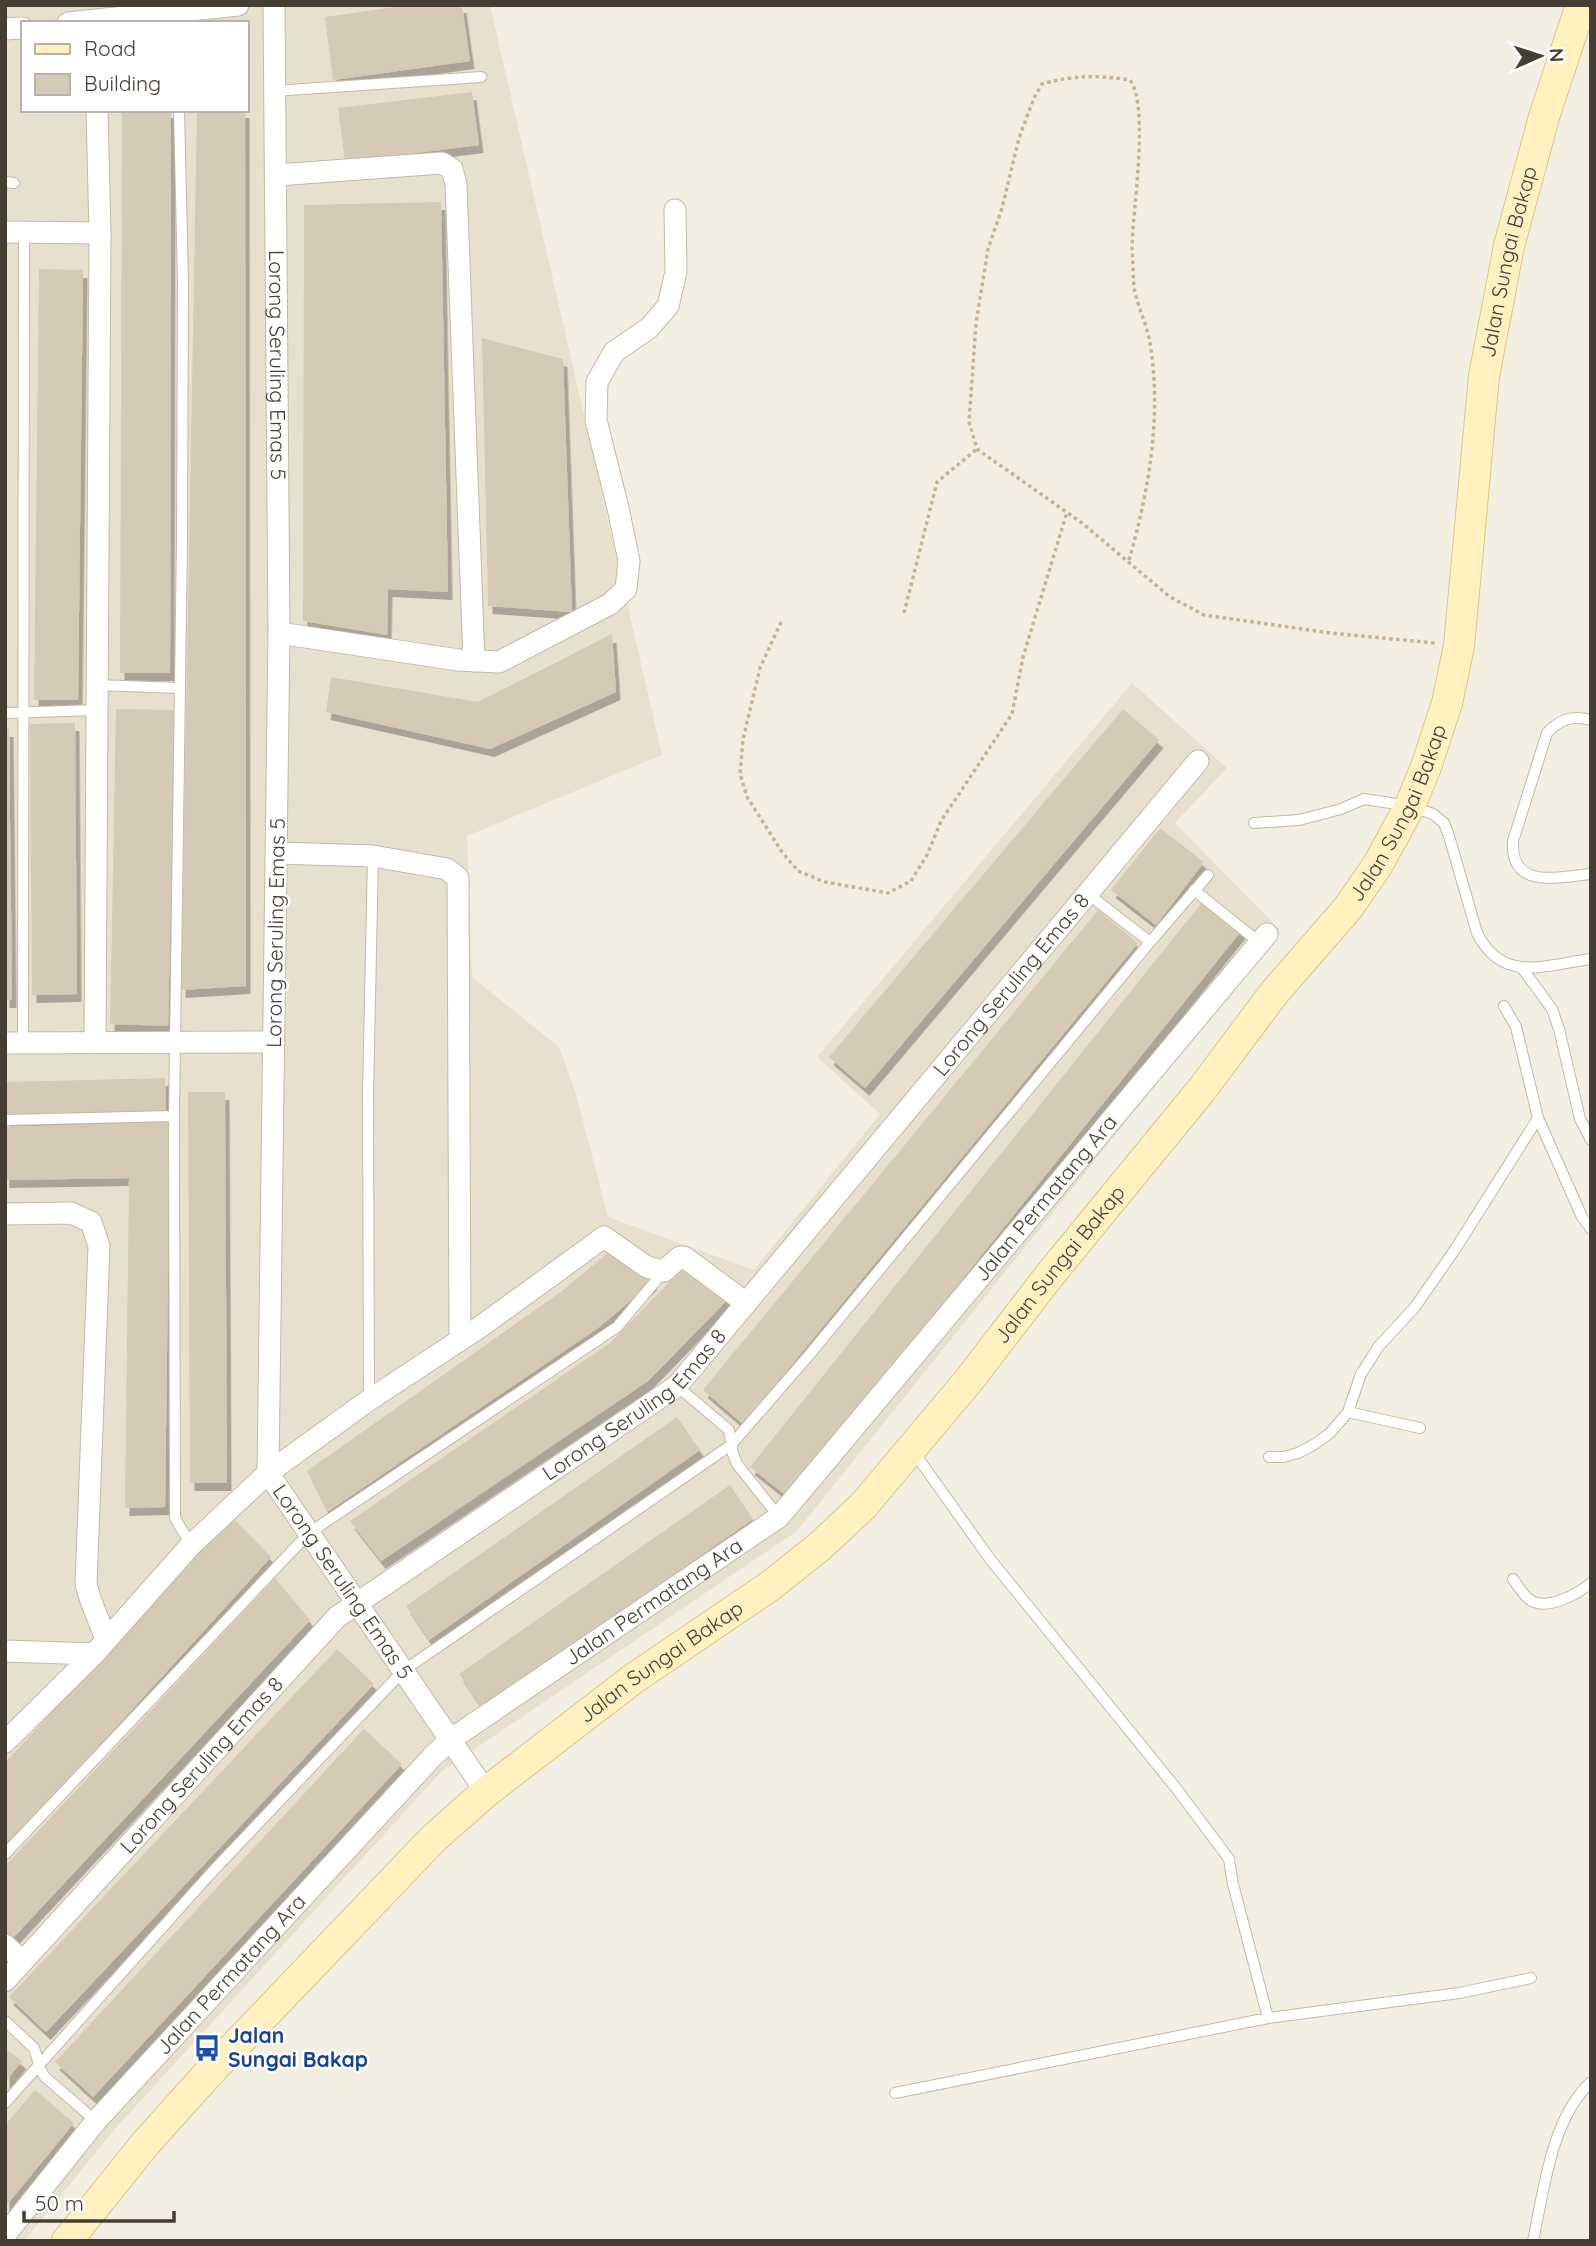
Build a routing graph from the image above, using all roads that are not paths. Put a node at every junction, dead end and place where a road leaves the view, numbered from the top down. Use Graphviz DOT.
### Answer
graph roads {
  1 [pos="235,5"];
  2 [pos="274,5"];
  3 [pos="1581,5"];
  4 [pos="175,17"];
  5 [pos="92,21"];
  6 [pos="481,77"];
  7 [pos="274,91"];
  8 [pos="97,112"];
  9 [pos="179,112"];
  10 [pos="277,175"];
  11 [pos="675,210"];
  12 [pos="15,232"];
  13 [pos="100,233"];
  14 [pos="279,633"];
  15 [pos="474,661"];
  16 [pos="97,685"];
  17 [pos="180,688"];
  18 [pos="97,710"];
  19 [pos="24,712"];
  20 [pos="5,713"];
  21 [pos="1591,720"];
  22 [pos="1198,761"];
  23 [pos="1410,806"];
  24 [pos="1254,823"];
  25 [pos="277,853"];
  26 [pos="373,856"];
  27 [pos="1591,874"];
  28 [pos="1208,875"];
  29 [pos="1195,890"];
  30 [pos="1088,894"];
  31 [pos="1263,938"];
  32 [pos="1150,942"];
  33 [pos="1591,959"];
  34 [pos="1522,968"];
  35 [pos="1504,1006"];
  36 [pos="14,1042"];
  37 [pos="94,1042"];
  38 [pos="174,1042"];
  39 [pos="274,1042"];
  40 [pos="174,1116"];
  41 [pos="1538,1118"];
  42 [pos="5,1120"];
  43 [pos="1591,1140"];
  44 [pos="5,1214"];
  45 [pos="1591,1229"];
  46 [pos="664,1271"];
  47 [pos="746,1303"];
  48 [pos="460,1340"];
  49 [pos="677,1386"];
  50 [pos="369,1400"];
  51 [pos="1348,1412"];
  52 [pos="1420,1428"];
  53 [pos="731,1445"];
  54 [pos="911,1449"];
  55 [pos="1269,1457"];
  56 [pos="268,1473"];
  57 [pos="779,1517"];
  58 [pos="309,1533"];
  59 [pos="191,1545"];
  60 [pos="1513,1579"];
  61 [pos="1591,1583"];
  62 [pos="357,1604"];
  63 [pos="100,1646"];
  64 [pos="5,1651"];
  65 [pos="403,1671"];
  66 [pos="450,1740"];
  67 [pos="5,1742"];
  68 [pos="486,1793"];
  69 [pos="5,1854"];
  70 [pos="5,1945"];
  71 [pos="23,1961"];
  72 [pos="1531,1978"];
  73 [pos="5,1981"];
  74 [pos="1268,2018"];
  75 [pos="5,2021"];
  76 [pos="40,2064"];
  77 [pos="1591,2082"];
  78 [pos="895,2093"];
  79 [pos="5,2103"];
  80 [pos="96,2121"];
  81 [pos="5,2235"];
  82 [pos="67,2241"];
  83 [pos="1534,2241"];
  1 -- 4 [label="street"];
  2 -- 7 [label="street, Lorong Seruling Emas 5"];
  3 -- 23 [label="main road, Jalan Sungai Bakap"];
  4 -- 5 [label="street"];
  6 -- 7 [label="lane"];
  7 -- 10 [label="street, Lorong Seruling Emas 5"];
  8 -- 13 [label="street"];
  9 -- 17 [label="lane"];
  10 -- 14 [label="street, Lorong Seruling Emas 5"];
  10 -- 15 [label="street"];
  11 -- 15 [label="street"];
  12 -- 13 [label="street"];
  12 -- 19 [label="lane"];
  13 -- 16 [label="street"];
  14 -- 15 [label="street"];
  14 -- 25 [label="street, Lorong Seruling Emas 5"];
  16 -- 17 [label="lane"];
  16 -- 18 [label="street"];
  17 -- 38 [label="lane"];
  18 -- 19 [label="lane"];
  18 -- 37 [label="street"];
  19 -- 20 [label="lane"];
  19 -- 36 [label="lane"];
  21 -- 27 [label="lane"];
  22 -- 30 [label="street, Lorong Seruling Emas 8"];
  23 -- 24 [label="lane"];
  23 -- 34 [label="lane"];
  23 -- 54 [label="main road, Jalan Sungai Bakap"];
  25 -- 26 [label="street"];
  25 -- 39 [label="street, Lorong Seruling Emas 5"];
  26 -- 48 [label="street"];
  26 -- 50 [label="lane"];
  28 -- 29 [label="lane"];
  29 -- 31 [label="lane"];
  29 -- 32 [label="lane"];
  30 -- 32 [label="lane"];
  30 -- 47 [label="street, Lorong Seruling Emas 8"];
  31 -- 57 [label="street, Jalan Permatang Ara"];
  32 -- 53 [label="lane"];
  33 -- 34 [label="lane"];
  34 -- 43 [label="lane"];
  35 -- 41 [label="lane"];
  36 -- 37 [label="street"];
  37 -- 38 [label="street"];
  38 -- 39 [label="street"];
  38 -- 40 [label="lane"];
  39 -- 56 [label="street, Lorong Seruling Emas 5"];
  40 -- 42 [label="lane"];
  40 -- 59 [label="lane"];
  41 -- 45 [label="lane"];
  41 -- 51 [label="lane"];
  44 -- 63 [label="street"];
  46 -- 47 [label="street"];
  46 -- 48 [label="street"];
  46 -- 58 [label="lane"];
  47 -- 49 [label="street, Lorong Seruling Emas 8"];
  48 -- 50 [label="street"];
  49 -- 53 [label="lane"];
  49 -- 62 [label="street, Lorong Seruling Emas 8"];
  50 -- 56 [label="street"];
  51 -- 52 [label="lane"];
  51 -- 55 [label="lane"];
  53 -- 57 [label="lane"];
  53 -- 65 [label="lane"];
  54 -- 68 [label="main road, Jalan Sungai Bakap"];
  54 -- 74 [label="lane"];
  56 -- 58 [label="street, Lorong Seruling Emas 5"];
  56 -- 59 [label="street"];
  57 -- 66 [label="street, Jalan Permatang Ara"];
  58 -- 62 [label="street, Lorong Seruling Emas 5"];
  58 -- 69 [label="lane"];
  59 -- 63 [label="street"];
  60 -- 61 [label="lane"];
  62 -- 65 [label="street, Lorong Seruling Emas 5"];
  62 -- 71 [label="street, Lorong Seruling Emas 8"];
  63 -- 64 [label="street"];
  63 -- 67 [label="street"];
  65 -- 66 [label="street, Lorong Seruling Emas 5"];
  65 -- 76 [label="lane"];
  66 -- 68 [label="street, Lorong Seruling Emas 5"];
  66 -- 80 [label="street, Jalan Permatang Ara"];
  68 -- 82 [label="main road, Jalan Sungai Bakap"];
  70 -- 71 [label="street"];
  71 -- 73 [label="street, Lorong Seruling Emas 8"];
  72 -- 74 [label="lane"];
  74 -- 78 [label="lane"];
  75 -- 76 [label="lane"];
  76 -- 79 [label="lane"];
  76 -- 80 [label="lane"];
  77 -- 83 [label="lane"];
  80 -- 81 [label="street, Jalan Permatang Ara"];
}
